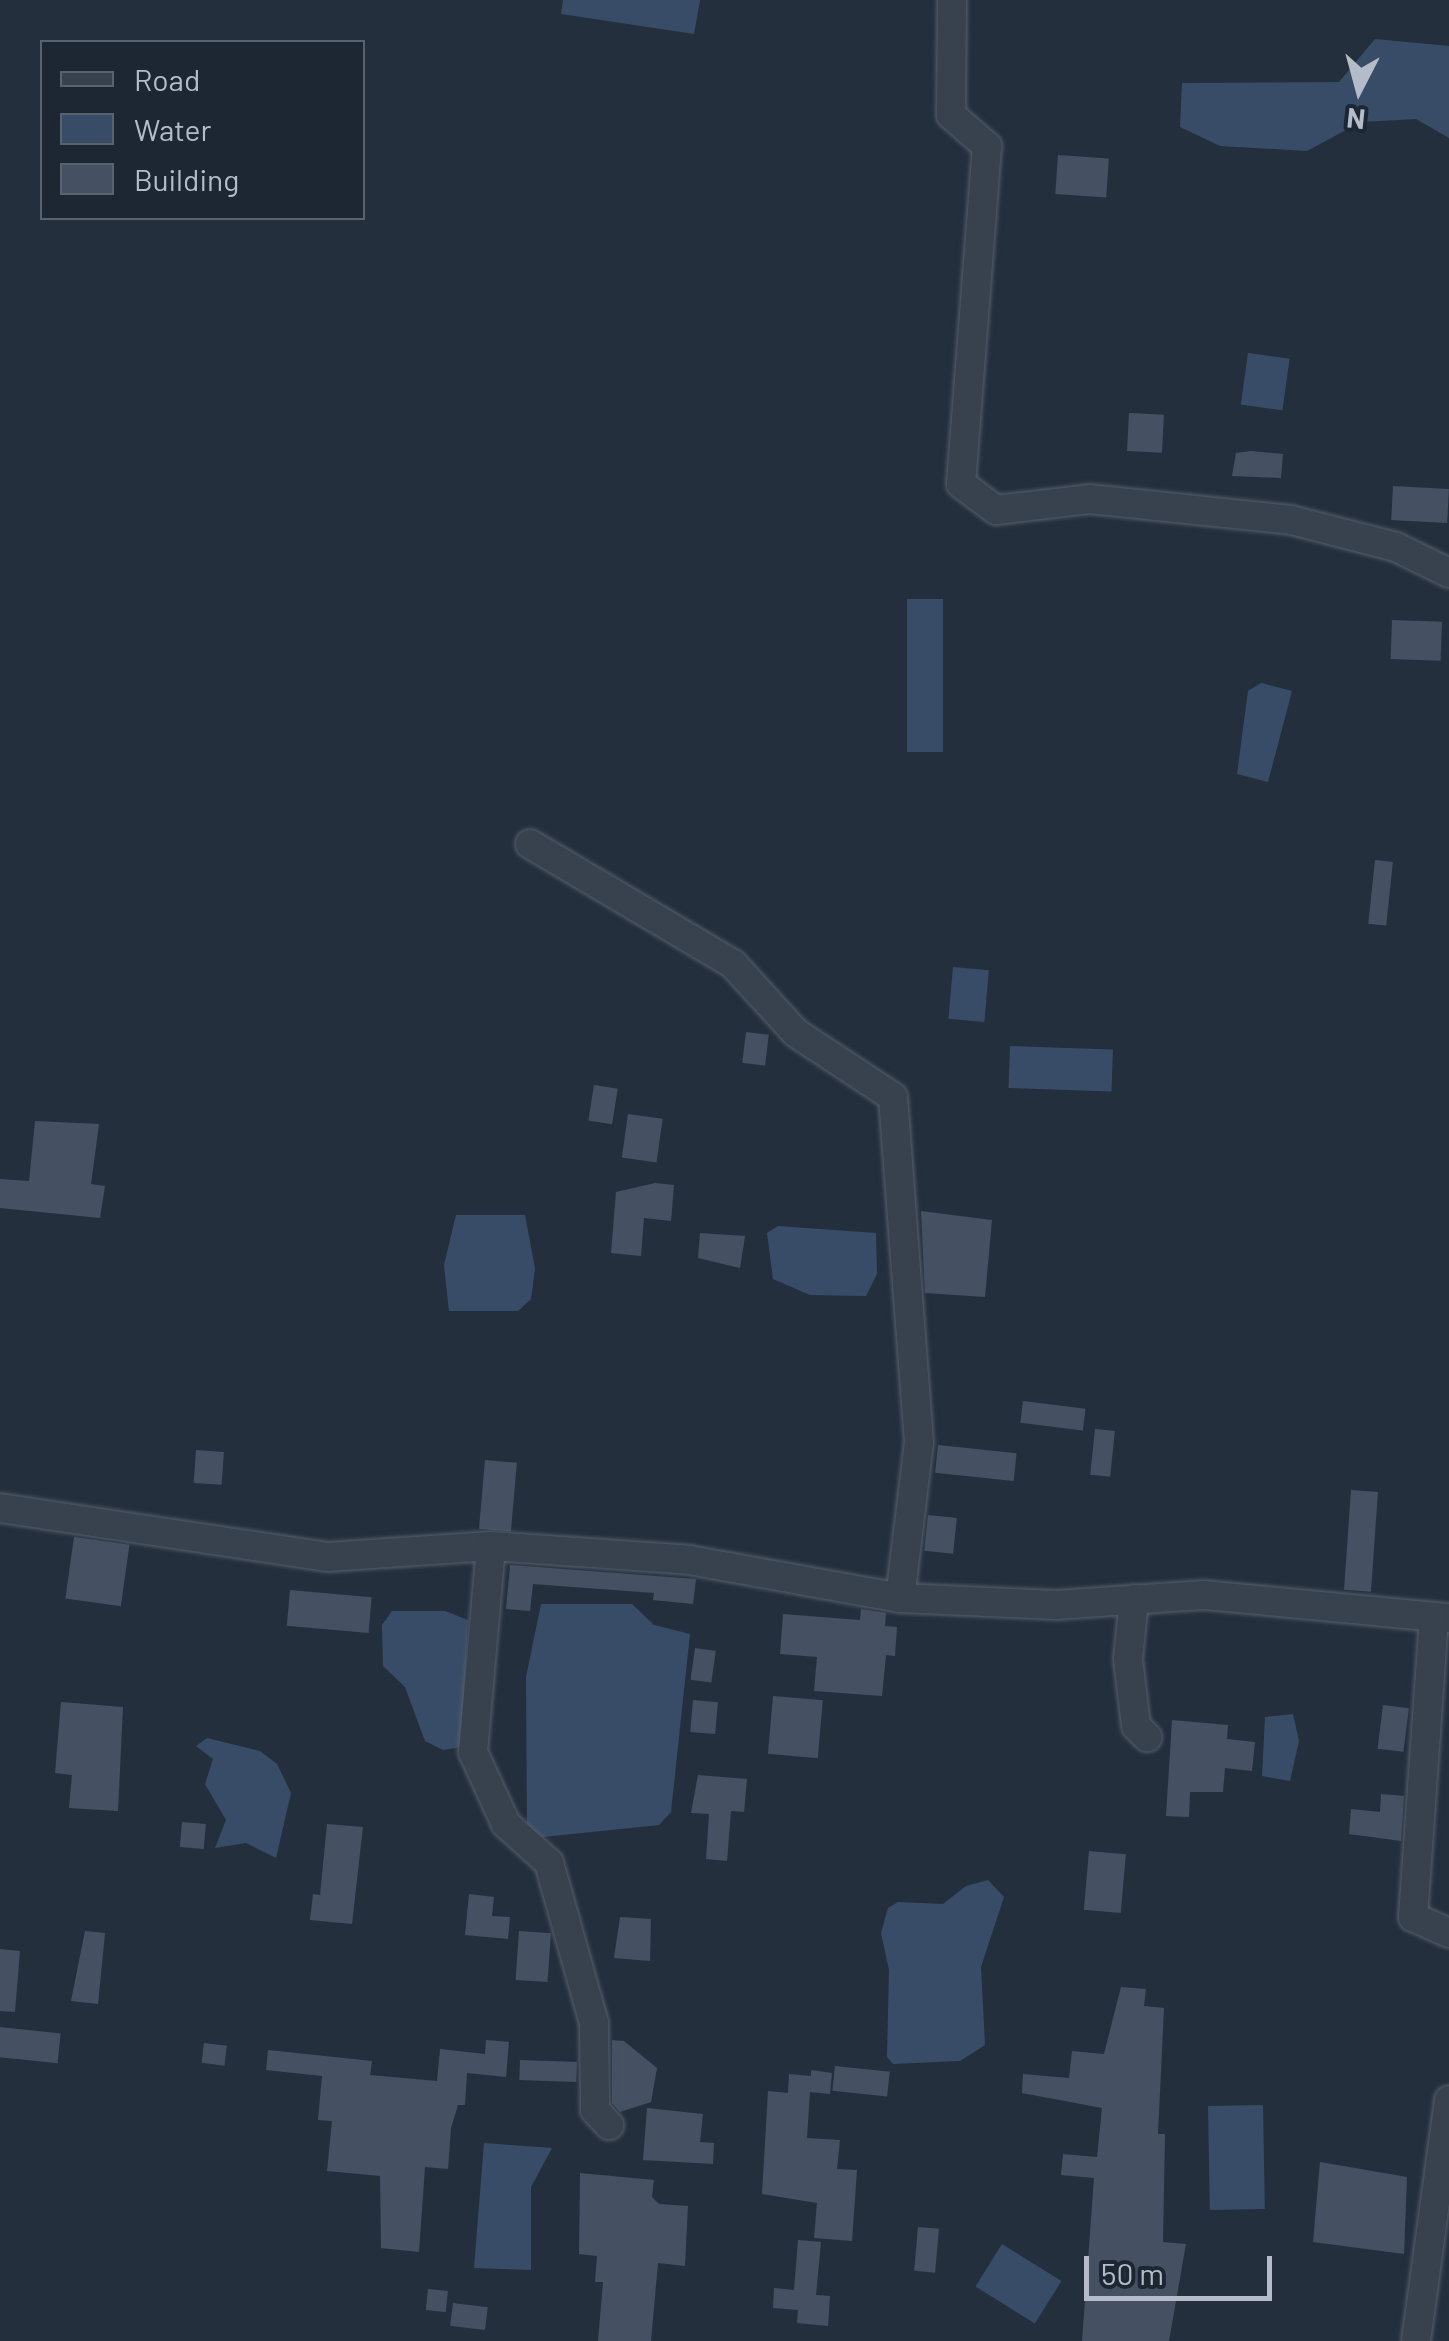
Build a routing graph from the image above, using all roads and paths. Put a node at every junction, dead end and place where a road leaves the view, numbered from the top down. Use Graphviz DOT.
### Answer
graph roads {
  1 [pos="952,0"];
  2 [pos="1449,572"];
  3 [pos="530,844"];
  4 [pos="0,1508"];
  5 [pos="491,1546"];
  6 [pos="900,1598"];
  7 [pos="1134,1599"];
  8 [pos="1441,1618"];
  9 [pos="1148,1737"];
  10 [pos="1449,1934"];
  11 [pos="1449,2100"];
  12 [pos="608,2124"];
  13 [pos="1416,2341"];
  1 -- 2 [label="street"];
  3 -- 6 [label="street"];
  4 -- 5 [label="street"];
  5 -- 6 [label="street"];
  5 -- 12 [label="street"];
  6 -- 7 [label="street"];
  7 -- 8 [label="street"];
  7 -- 9 [label="street"];
  8 -- 10 [label="street"];
  11 -- 13 [label="street"];
}
